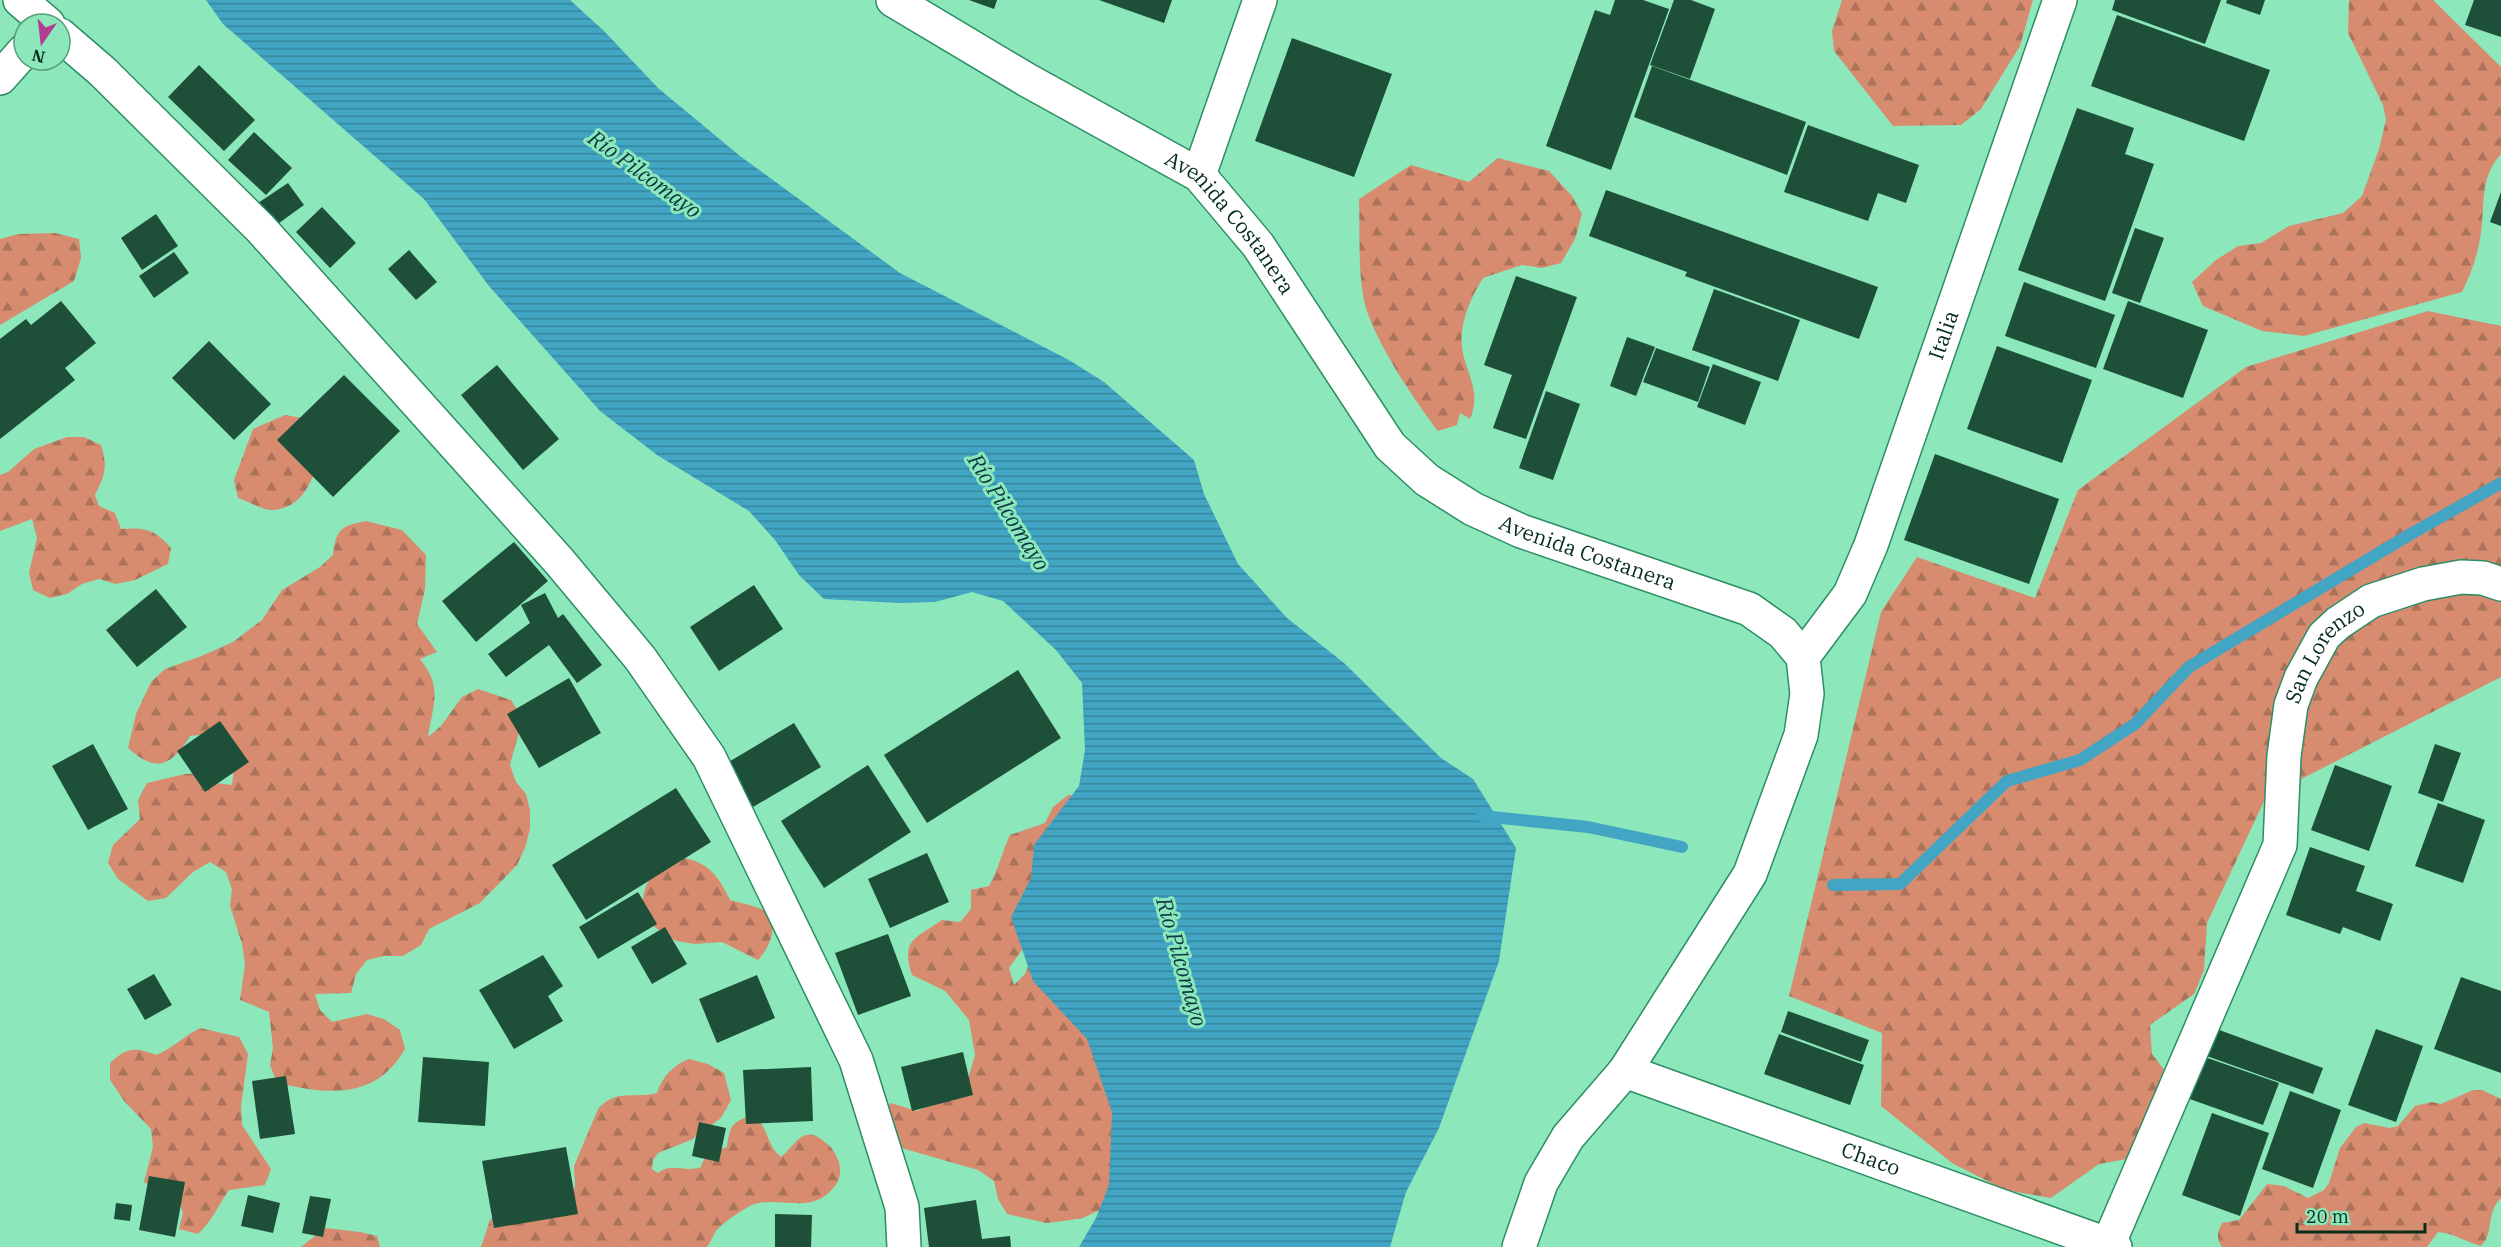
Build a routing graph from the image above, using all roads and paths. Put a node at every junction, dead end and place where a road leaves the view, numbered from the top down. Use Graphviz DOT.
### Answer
graph roads {
  1 [pos="20,0"];
  2 [pos="893,0"];
  3 [pos="1260,0"];
  4 [pos="2060,0"];
  5 [pos="34,12"];
  6 [pos="72,45"];
  7 [pos="12,64"];
  8 [pos="0,78"];
  9 [pos="1198,175"];
  10 [pos="2501,584"];
  11 [pos="1803,657"];
  12 [pos="1625,1071"];
  13 [pos="2111,1246"];
  14 [pos="904,1247"];
  15 [pos="1519,1247"];
  1 -- 5 [label="street"];
  2 -- 9 [label="street, Avenida Costanera"];
  3 -- 9 [label="street"];
  4 -- 11 [label="street, Italia"];
  6 -- 14 [label="street"];
  7 -- 8 [label="street"];
  9 -- 11 [label="street, Avenida Costanera"];
  10 -- 13 [label="street, San Lorenzo"];
  11 -- 12 [label="street"];
  12 -- 13 [label="street, Chaco"];
  12 -- 15 [label="street"];
}
